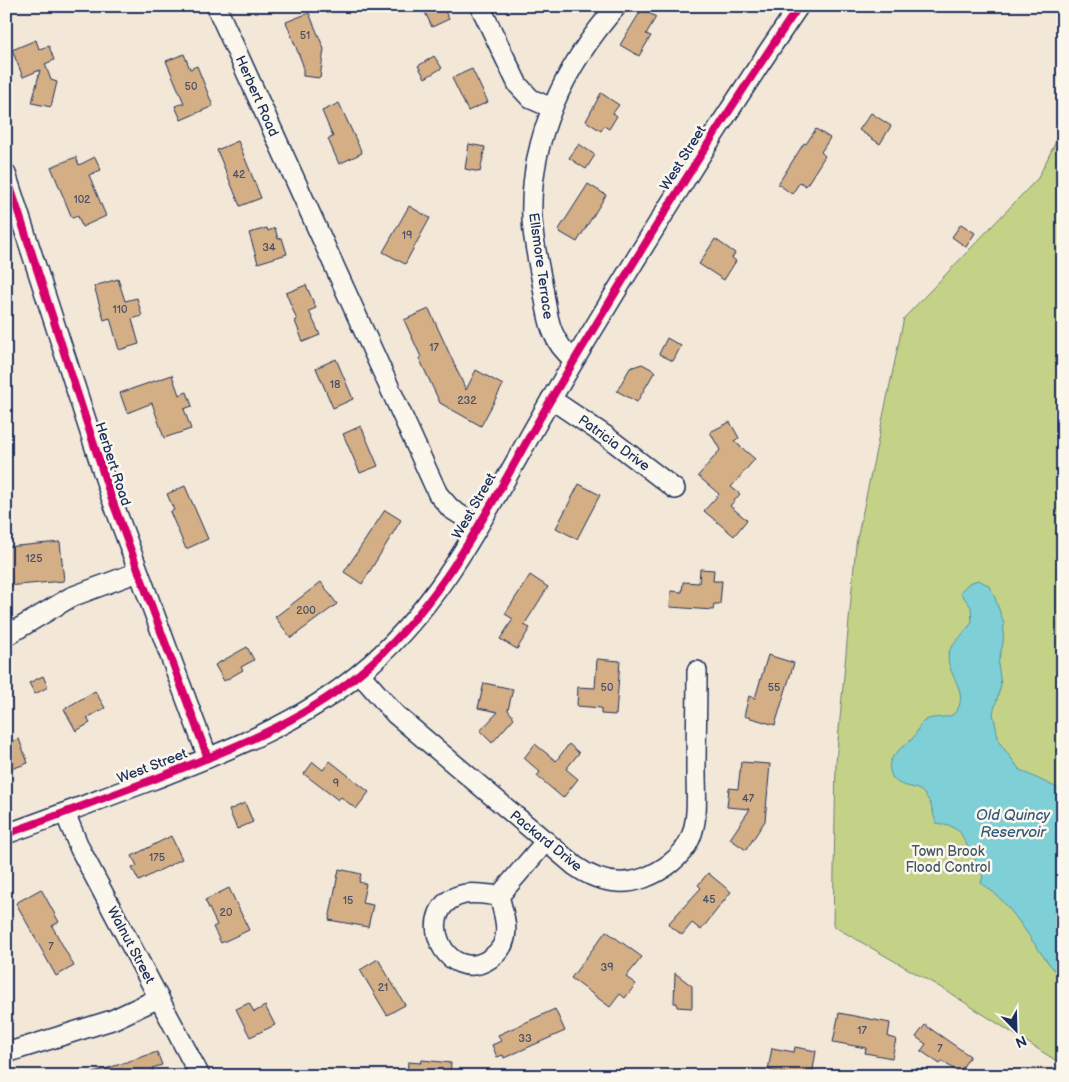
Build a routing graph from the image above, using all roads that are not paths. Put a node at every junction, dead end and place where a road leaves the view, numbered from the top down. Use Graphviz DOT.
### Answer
graph roads {
  1 [pos="216,6"];
  2 [pos="480,6"];
  3 [pos="617,6"];
  4 [pos="799,6"];
  5 [pos="552,108"];
  6 [pos="6,174"];
  7 [pos="574,360"];
  8 [pos="551,399"];
  9 [pos="675,489"];
  10 [pos="478,526"];
  11 [pos="138,572"];
  12 [pos="6,636"];
  13 [pos="697,671"];
  14 [pos="360,674"];
  15 [pos="208,758"];
  16 [pos="66,813"];
  17 [pos="6,834"];
  18 [pos="546,842"];
  19 [pos="499,896"];
  20 [pos="159,998"];
  21 [pos="6,1053"];
  22 [pos="200,1076"];
  1 -- 10 [label="street, Herbert Road"];
  2 -- 5 [label="street"];
  3 -- 5 [label="street, Ellsmore Terrace"];
  4 -- 7 [label="street, West Street"];
  5 -- 7 [label="street, Ellsmore Terrace"];
  6 -- 11 [label="street, Herbert Road"];
  7 -- 8 [label="street, West Street"];
  8 -- 9 [label="street, Patricia Drive"];
  8 -- 10 [label="street, West Street"];
  10 -- 14 [label="street, West Street"];
  11 -- 12 [label="street"];
  11 -- 15 [label="street, Herbert Road"];
  13 -- 18 [label="street, Packard Drive"];
  14 -- 15 [label="street, West Street"];
  14 -- 18 [label="street, Packard Drive"];
  15 -- 16 [label="street, West Street"];
  16 -- 17 [label="street, West Street"];
  16 -- 20 [label="street, Walnut Street"];
  18 -- 19 [label="street"];
  20 -- 21 [label="street"];
  20 -- 22 [label="street, Walnut Street"];
}
